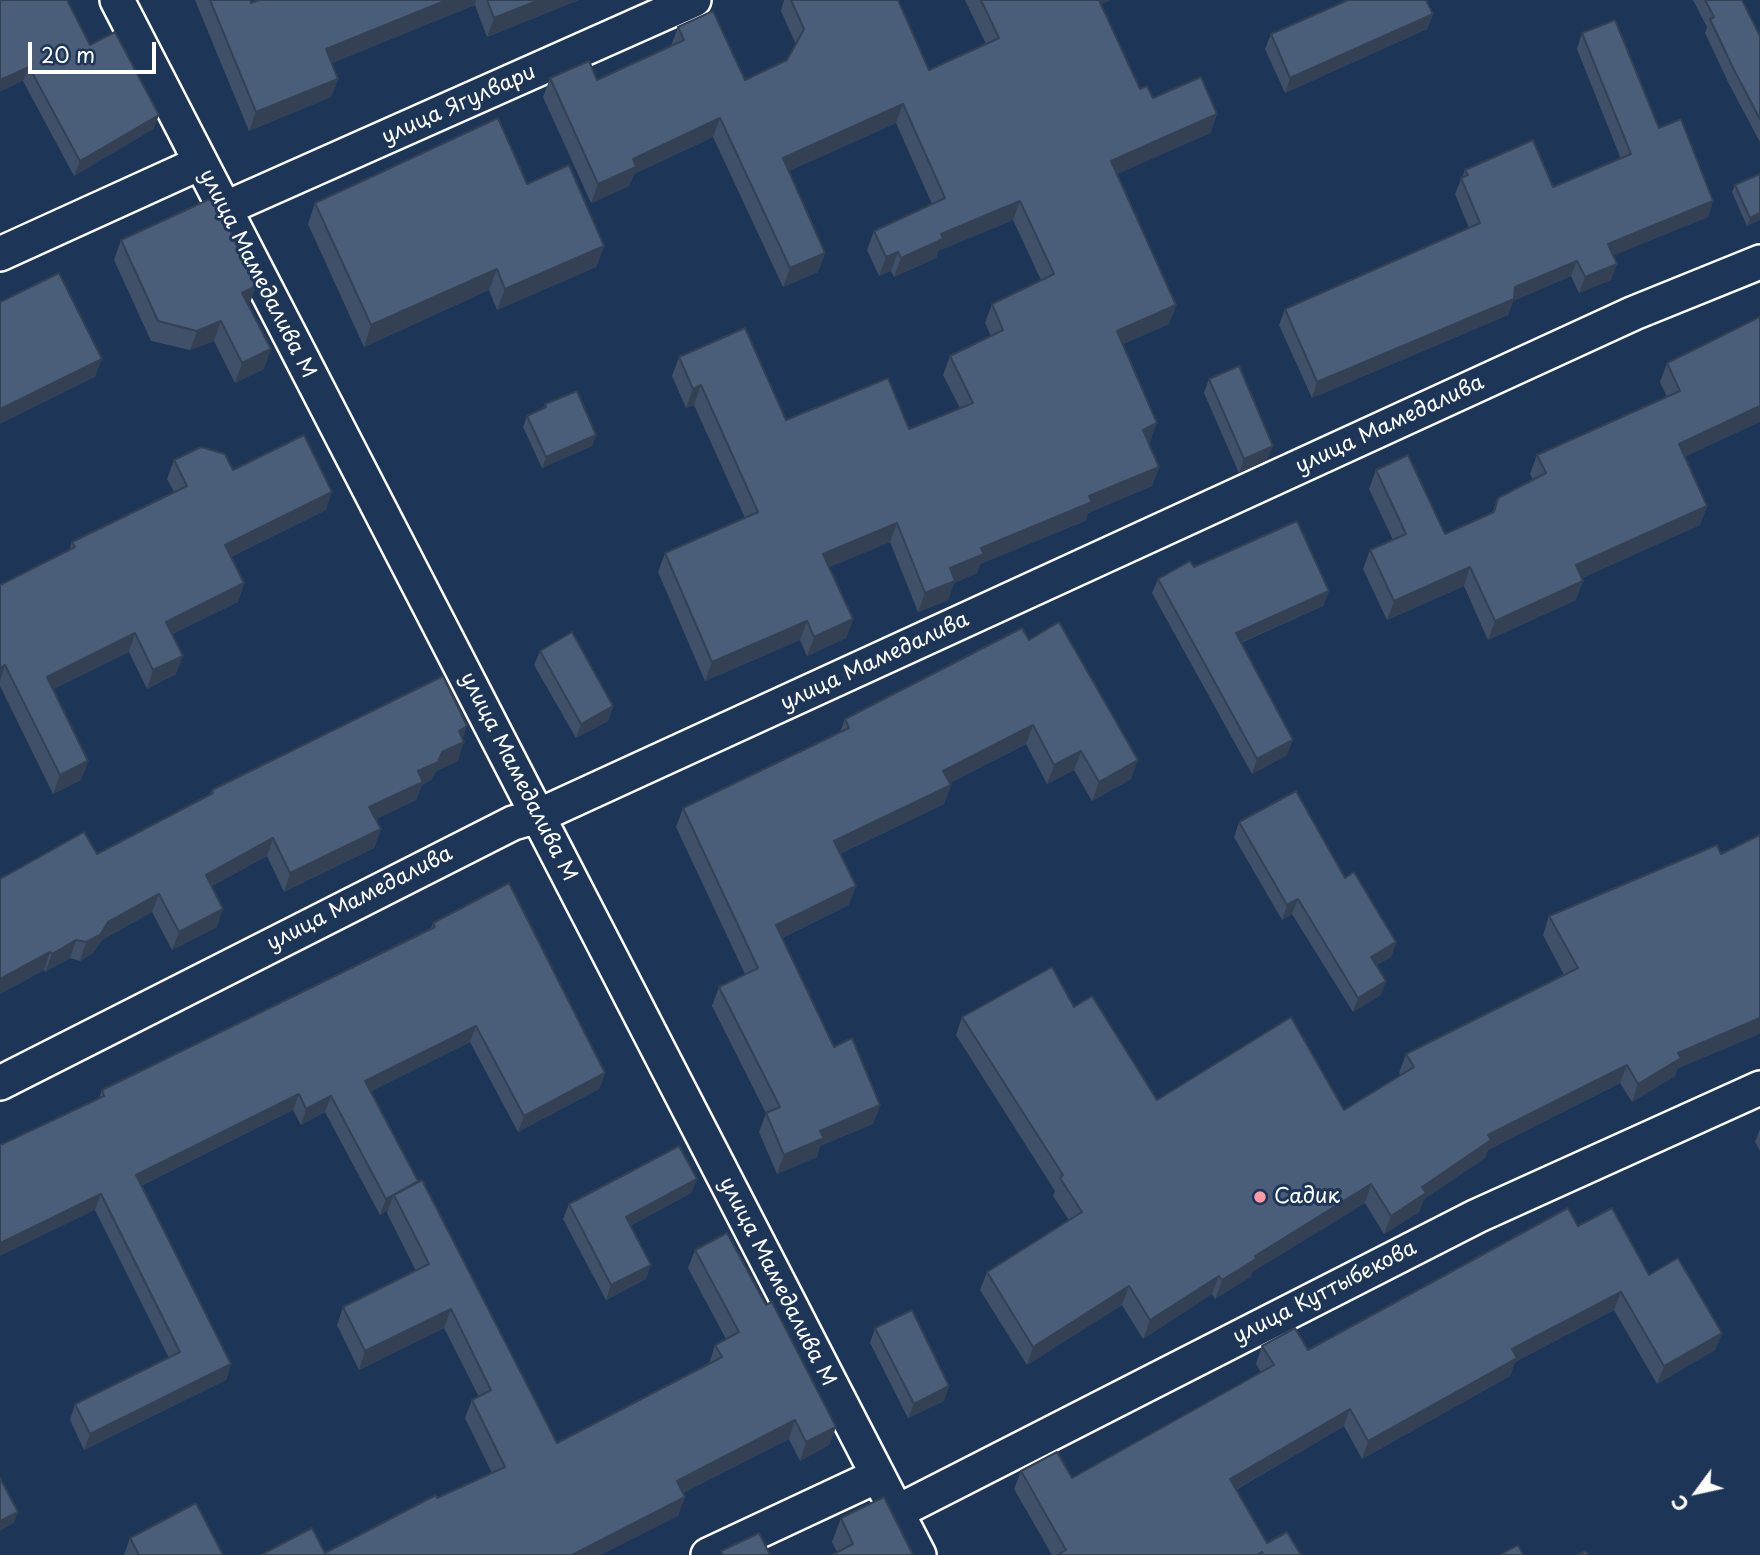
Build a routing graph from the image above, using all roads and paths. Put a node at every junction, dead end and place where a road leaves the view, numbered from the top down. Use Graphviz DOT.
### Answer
graph roads {
  1 [pos="117,0"];
  2 [pos="694,0"];
  3 [pos="200,163"];
  4 [pos="224,209"];
  5 [pos="0,254"];
  6 [pos="1760,262"];
  7 [pos="538,816"];
  8 [pos="0,1083"];
  9 [pos="1760,1088"];
  10 [pos="877,1476"];
  11 [pos="897,1513"];
  12 [pos="708,1555"];
  13 [pos="919,1555"];
  1 -- 3 [label="street, улица Мамедалива М"];
  2 -- 4 [label="street, улица Ягулвари"];
  3 -- 4 [label="street, улица Мамедалива М"];
  3 -- 5 [label="street"];
  4 -- 7 [label="street, улица Мамедалива М"];
  6 -- 7 [label="street, улица Мамедалива"];
  7 -- 8 [label="street, улица Мамедалива"];
  7 -- 10 [label="street, улица Мамедалива М"];
  9 -- 11 [label="street, улица Куттыбекова"];
  10 -- 11 [label="street, улица Мамедалива М"];
  10 -- 12 [label="street"];
  11 -- 13 [label="street, улица Мамедалива М"];
}
